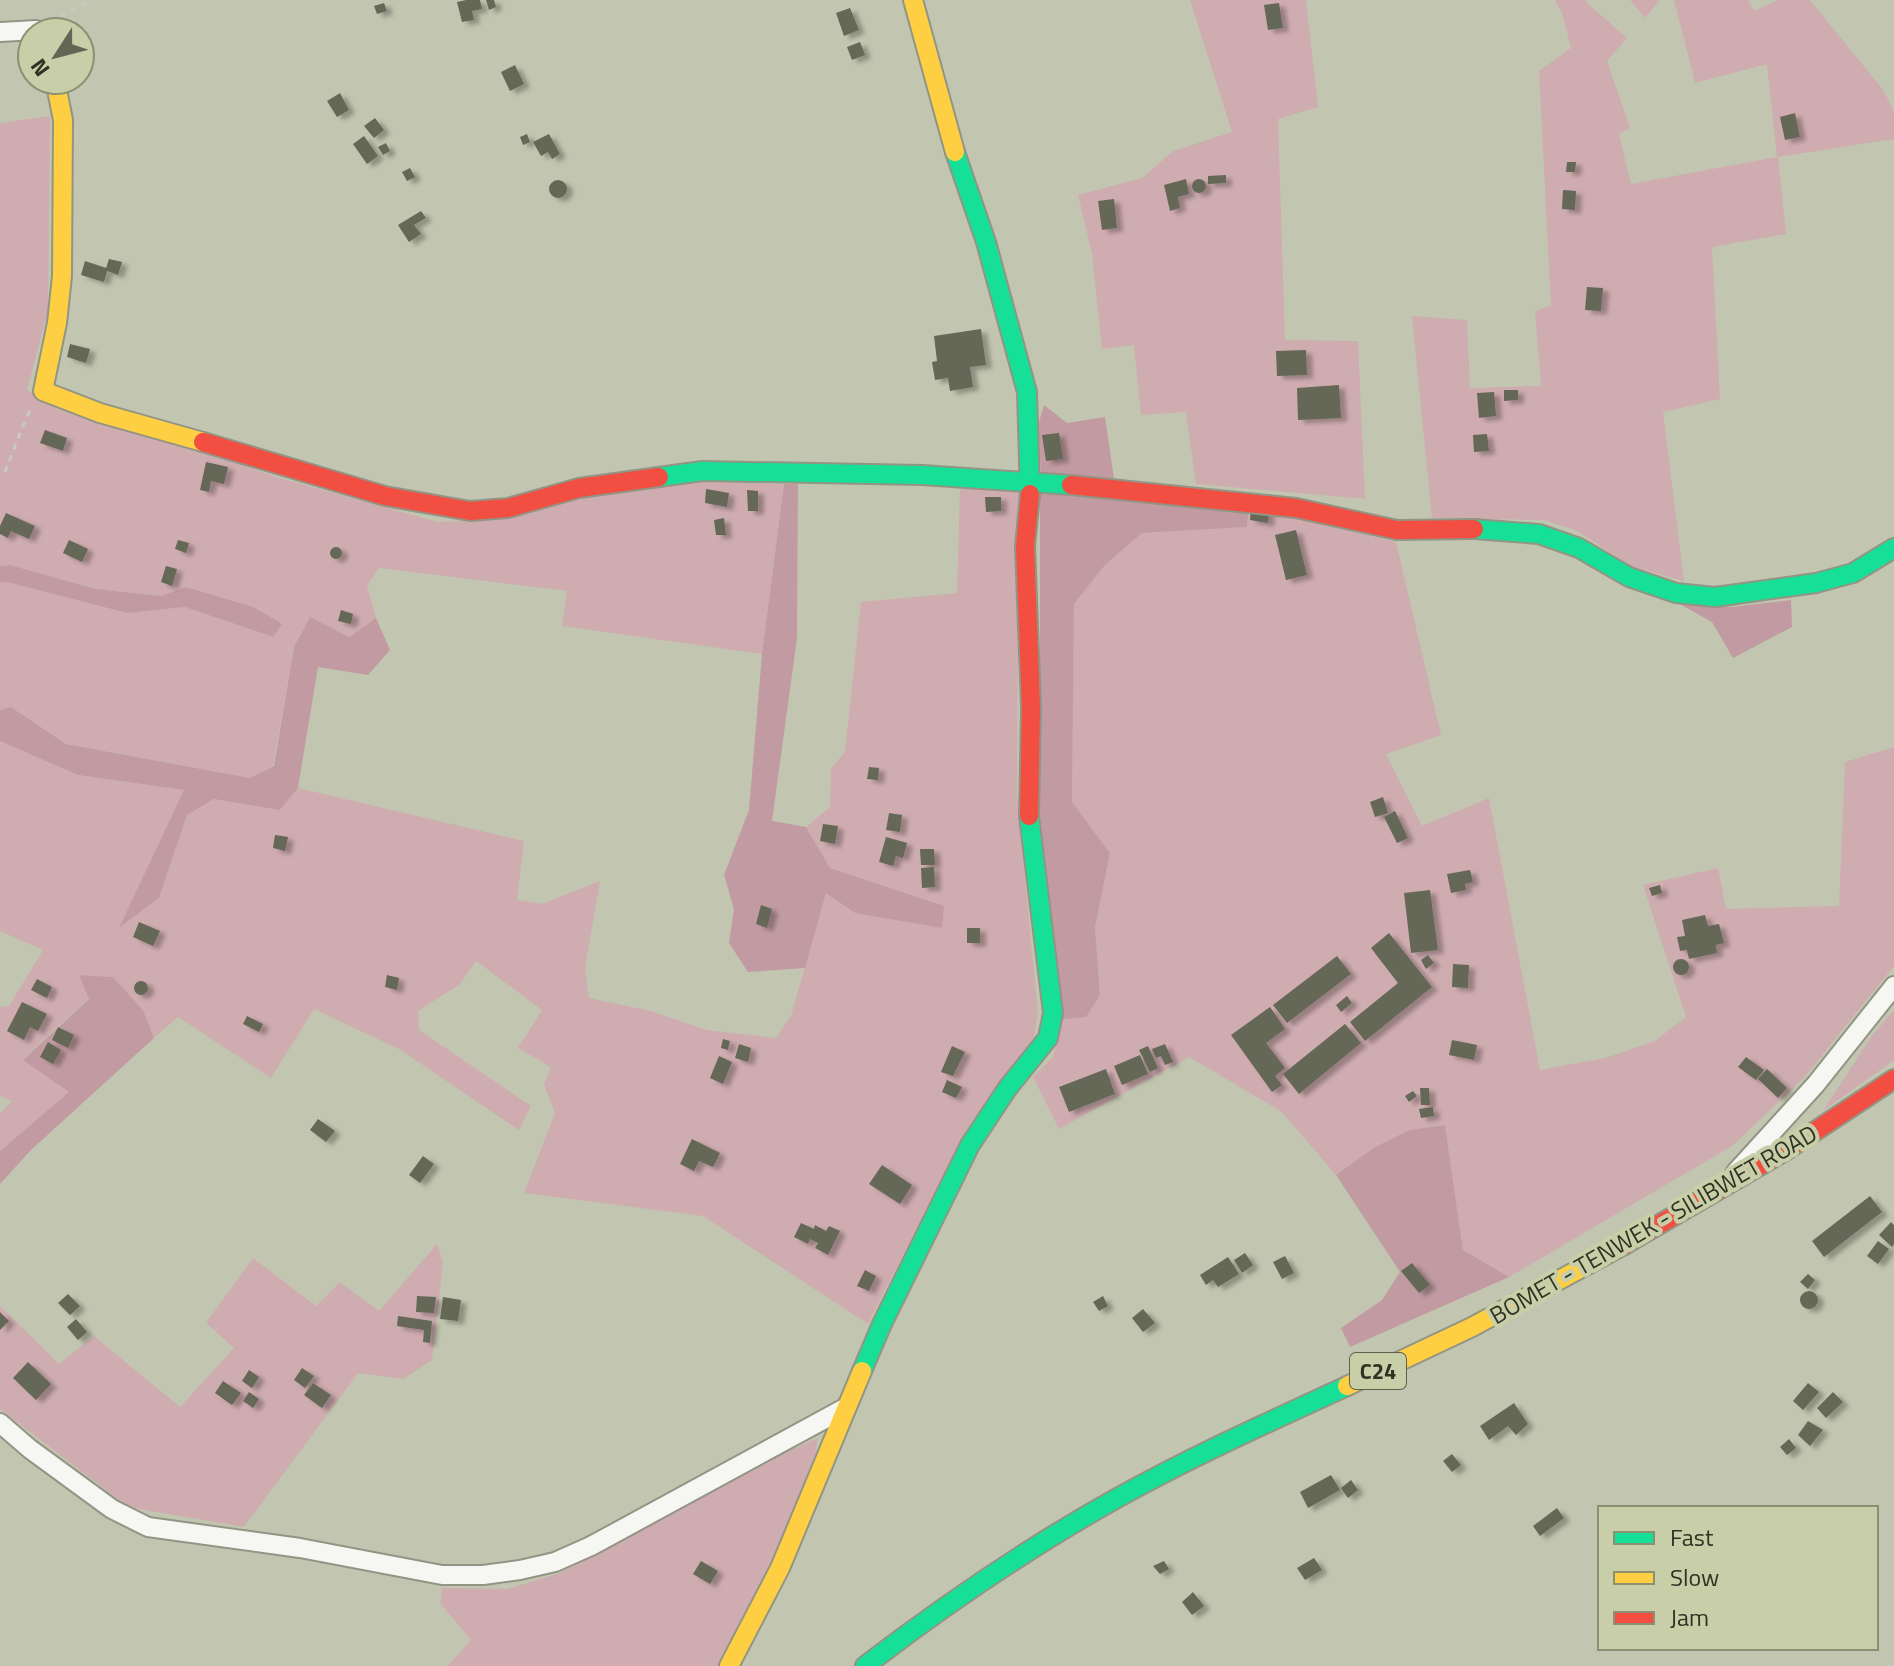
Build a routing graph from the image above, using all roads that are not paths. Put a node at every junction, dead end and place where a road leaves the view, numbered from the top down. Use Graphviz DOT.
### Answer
graph roads {
  1 [pos="913,0"];
  2 [pos="58,96"];
  3 [pos="1031,483"];
  4 [pos="1894,548"];
  5 [pos="1894,986"];
  6 [pos="1894,1079"];
  7 [pos="1721,1190"];
  8 [pos="845,1408"];
  9 [pos="0,1423"];
  10 [pos="729,1666"];
  11 [pos="865,1666"];
  1 -- 3 [label="street"];
  2 -- 3 [label="street"];
  3 -- 4 [label="street"];
  3 -- 8 [label="street"];
  5 -- 7 [label="street"];
  6 -- 7 [label="street, BOMET - TENWEK - SILIBWET ROAD / C24"];
  7 -- 11 [label="street, BOMET - TENWEK - SILIBWET ROAD / C24"];
  8 -- 9 [label="street"];
  8 -- 10 [label="street"];
}
